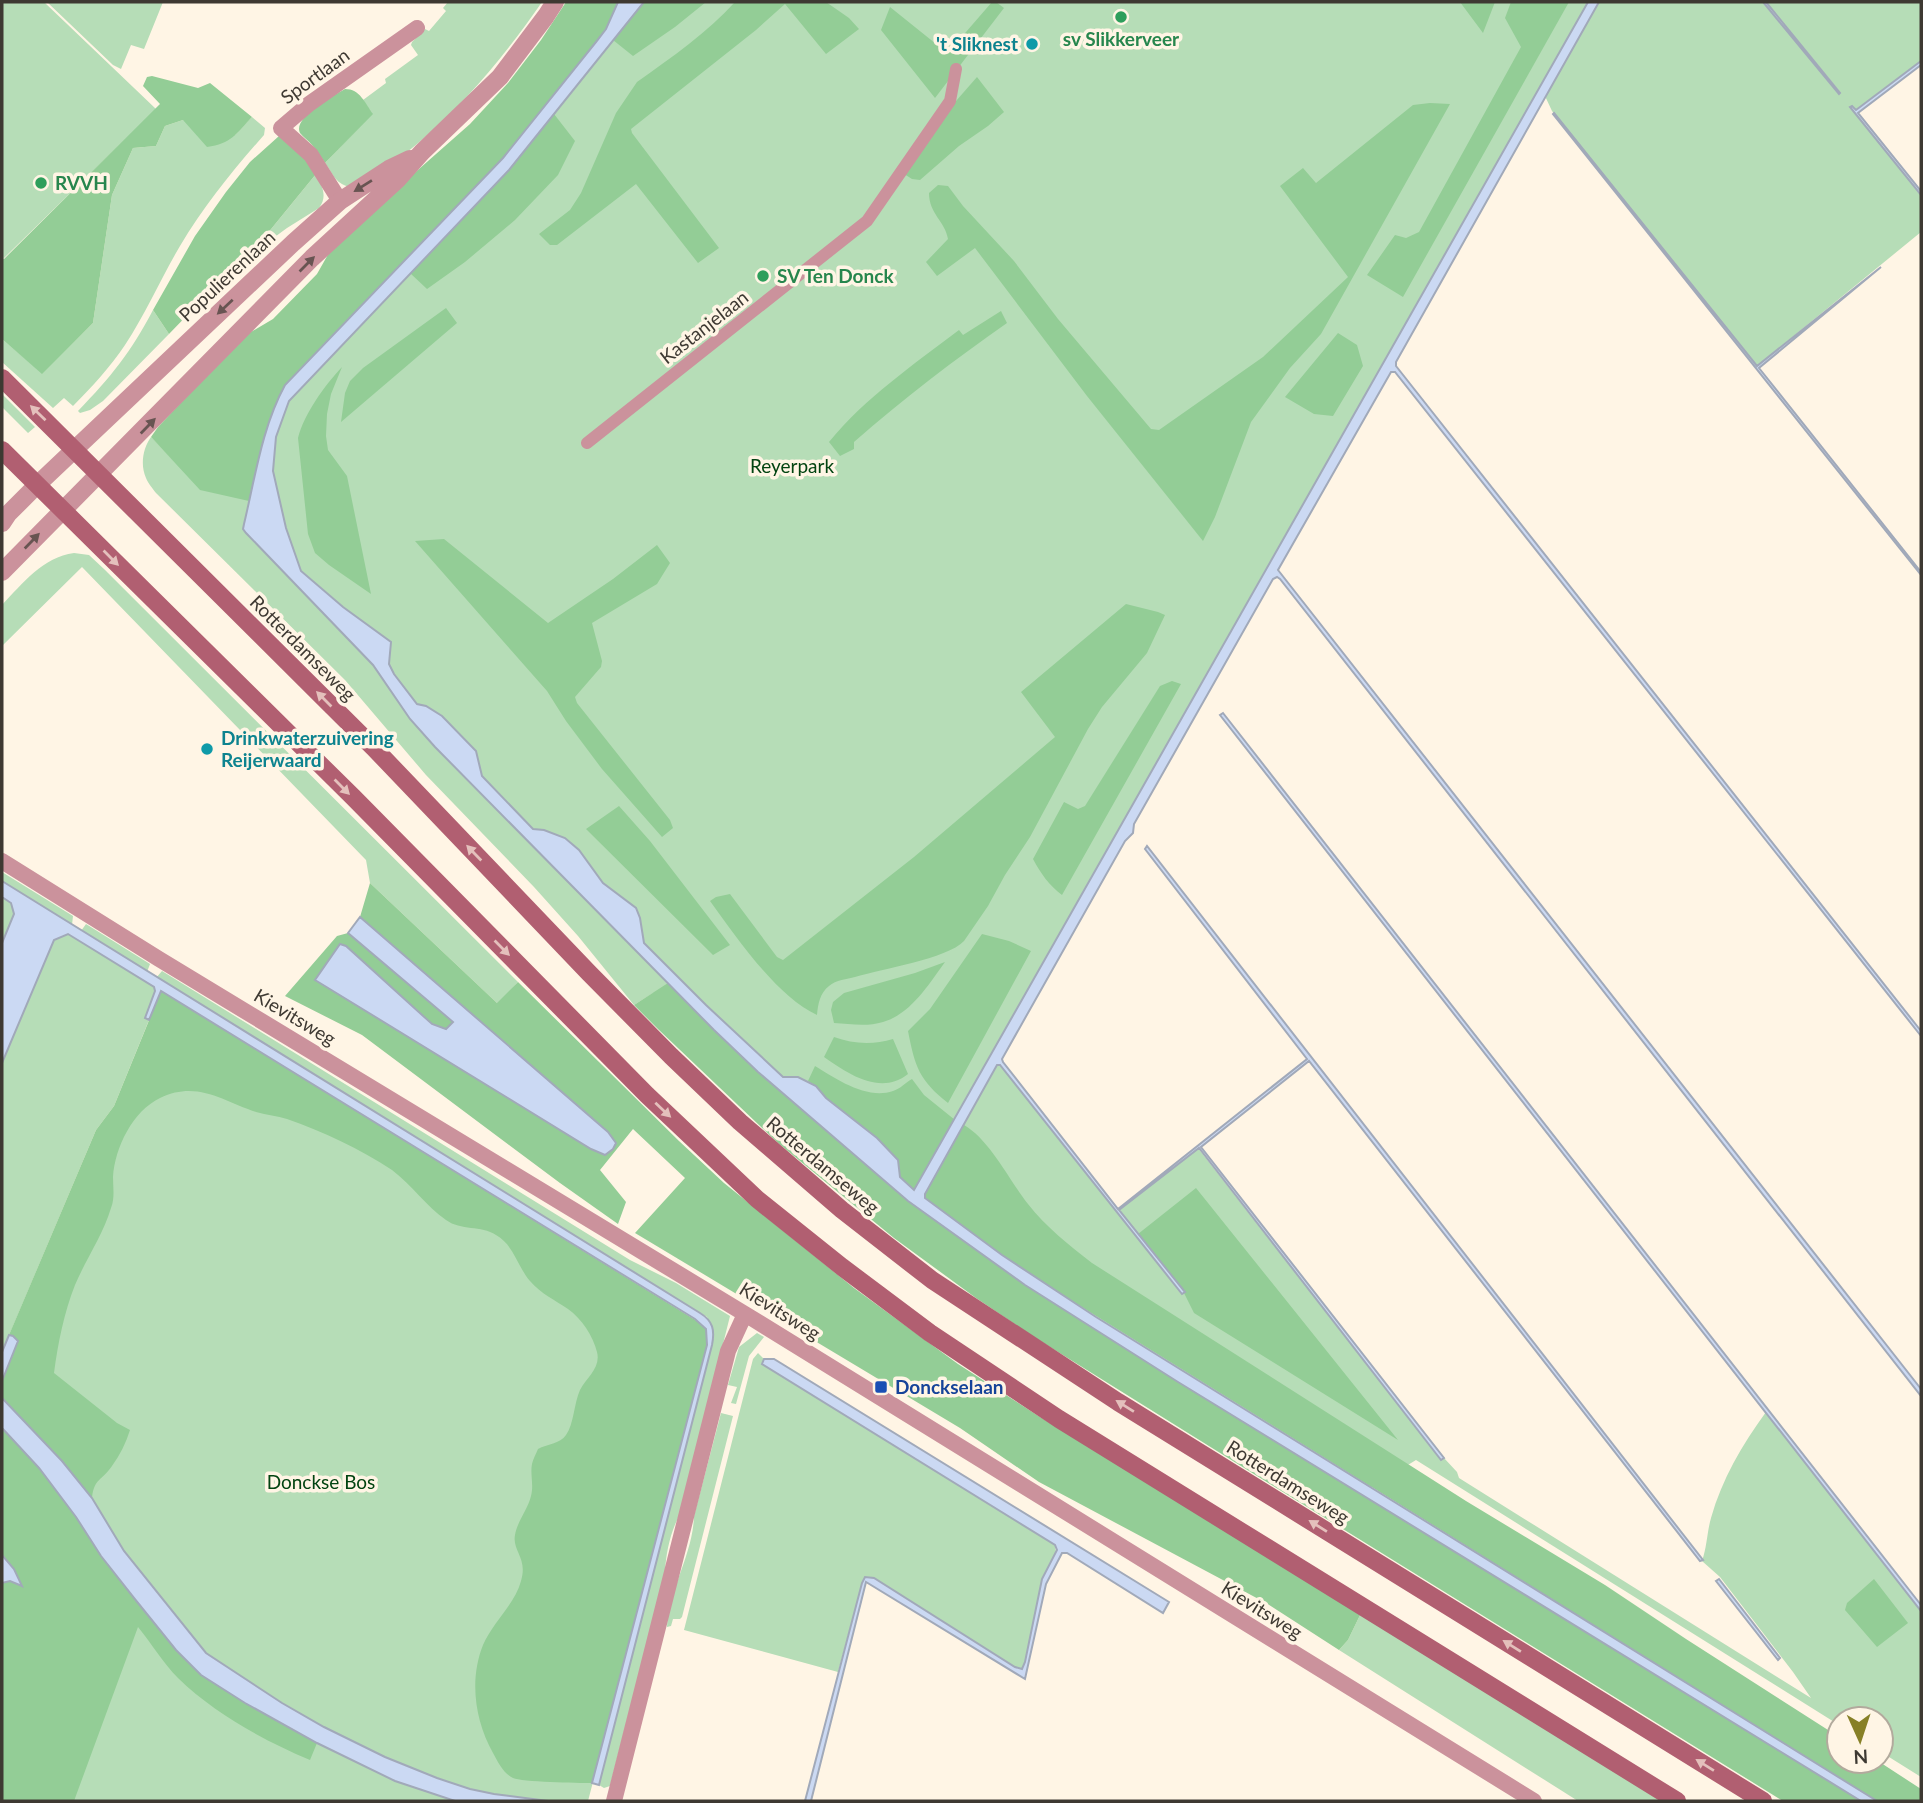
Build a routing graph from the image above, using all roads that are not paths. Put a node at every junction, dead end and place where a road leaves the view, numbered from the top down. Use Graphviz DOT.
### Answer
graph roads {
  1 [pos="555,2"];
  2 [pos="417,28"];
  3 [pos="956,68"];
  4 [pos="422,152"];
  5 [pos="340,201"];
  6 [pos="2,378"];
  7 [pos="587,443"];
  8 [pos="74,449"];
  9 [pos="2,450"];
  10 [pos="100,475"];
  11 [pos="37,485"];
  12 [pos="62,510"];
  13 [pos="2,523"];
  14 [pos="2,572"];
  15 [pos="2,861"];
  16 [pos="745,1314"];
  17 [pos="614,1801"];
  18 [pos="1534,1801"];
  19 [pos="1677,1801"];
  20 [pos="1763,1801"];
  1 -- 4 [label="street, Populierenlaan"];
  2 -- 5 [label="street, Sportlaan"];
  3 -- 7 [label="street, Kastanjelaan"];
  4 -- 5 [label="street, Populierenlaan, one-way"];
  10 -- 4 [label="street, Populierenlaan, one-way"];
  5 -- 8 [label="street, Populierenlaan, one-way"];
  8 -- 6 [label="main road, Rotterdamseweg, one-way"];
  8 -- 10 [label="main road, Rotterdamseweg"];
  8 -- 11 [label="street, Populierenlaan"];
  9 -- 11 [label="main road"];
  10 -- 12 [label="street, Populierenlaan"];
  20 -- 10 [label="main road, Rotterdamseweg, one-way"];
  11 -- 12 [label="main road"];
  11 -- 13 [label="street, Populierenlaan"];
  14 -- 12 [label="street, Populierenlaan, one-way"];
  12 -- 19 [label="main road, one-way"];
  15 -- 16 [label="street, Kievitsweg"];
  16 -- 17 [label="street"];
  16 -- 18 [label="street, Kievitsweg"];
}
